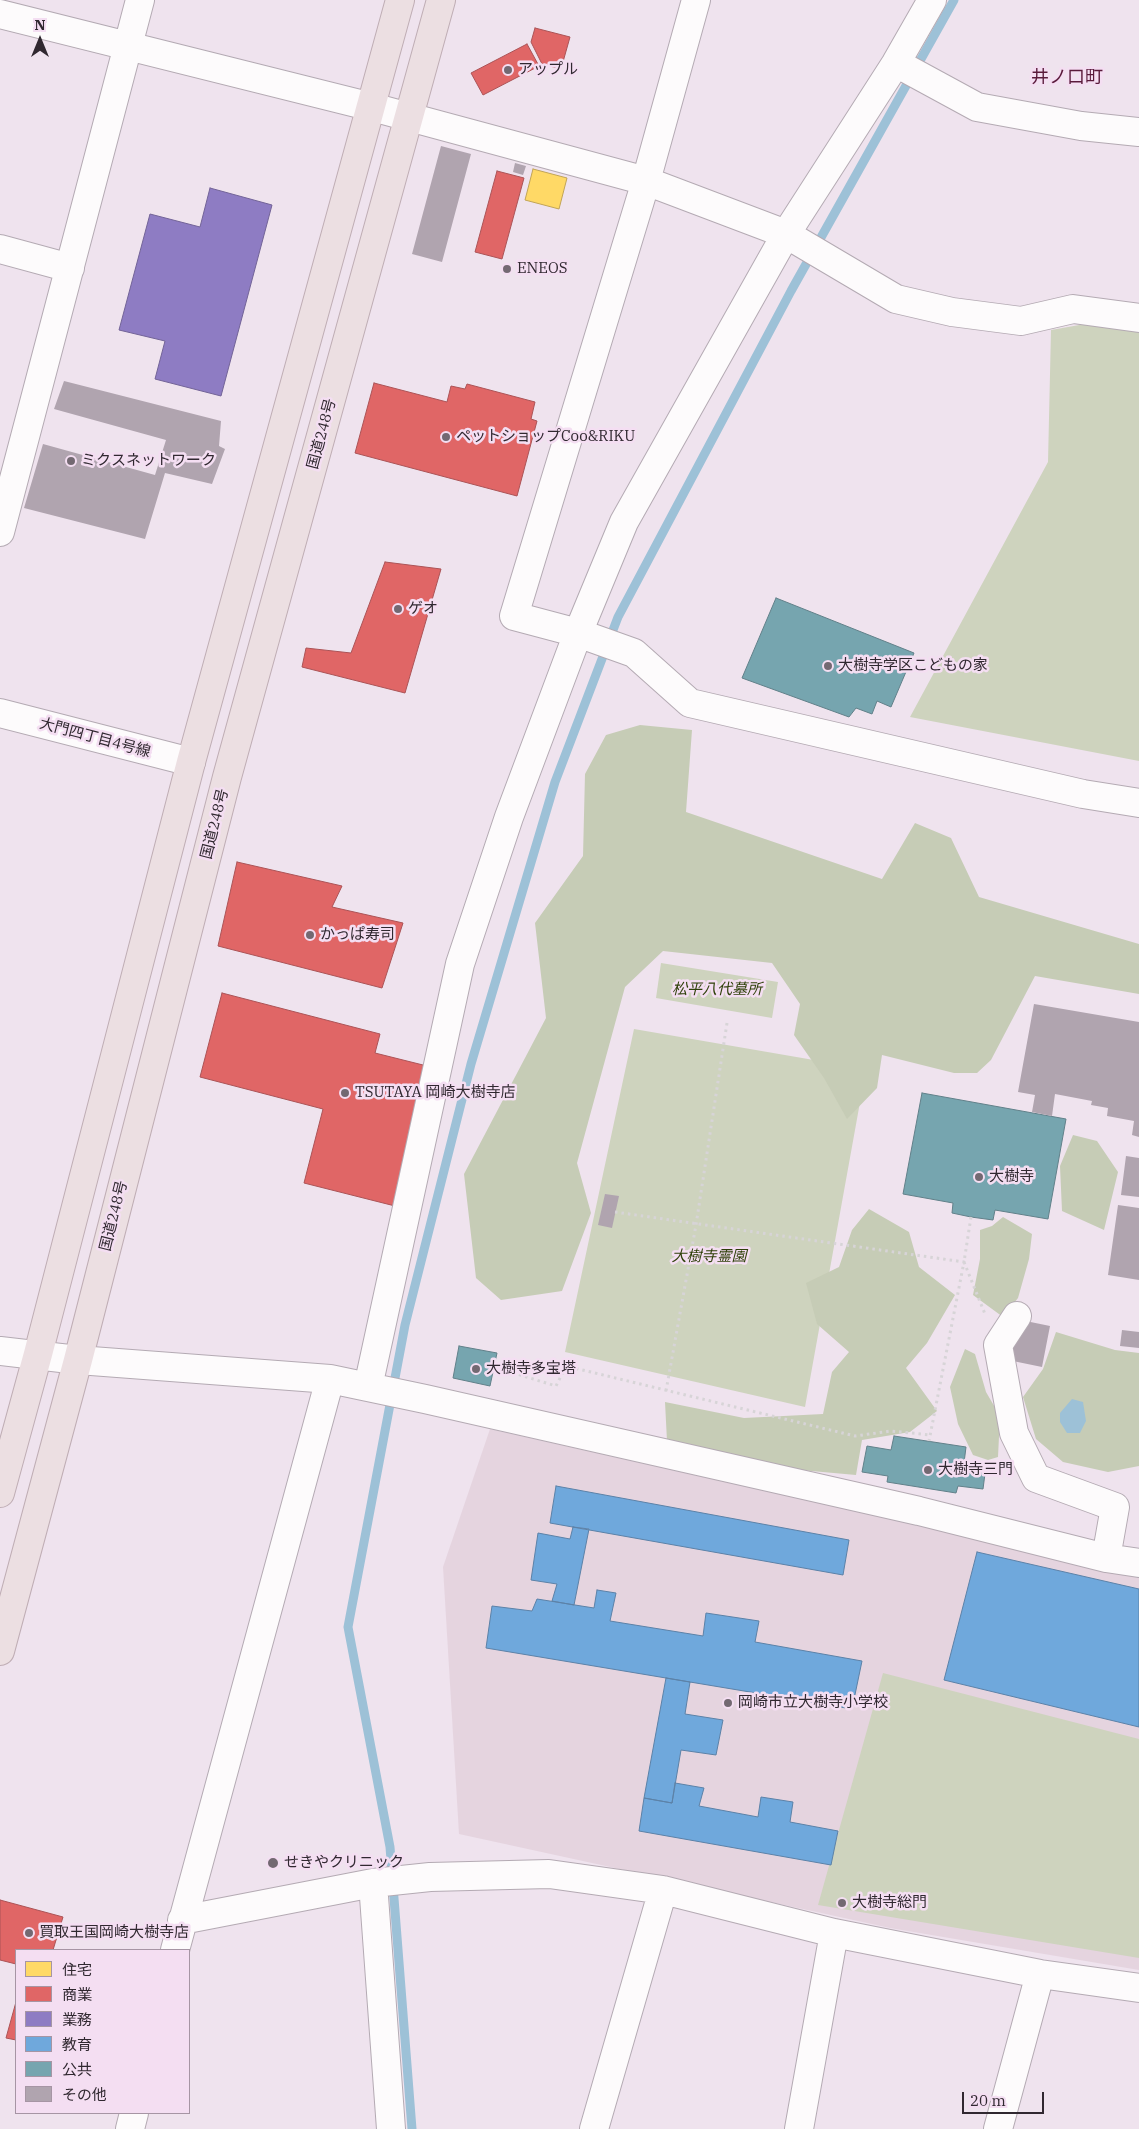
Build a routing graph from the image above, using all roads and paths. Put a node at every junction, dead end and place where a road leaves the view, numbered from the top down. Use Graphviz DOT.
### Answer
graph roads {
  1 [pos="140,0"];
  2 [pos="400,0"];
  3 [pos="441,0"];
  4 [pos="696,0"];
  5 [pos="932,0"];
  6 [pos="0,14"];
  7 [pos="127,47"];
  8 [pos="896,63"];
  9 [pos="372,107"];
  10 [pos="410,117"];
  11 [pos="1139,132"];
  12 [pos="646,182"];
  13 [pos="786,234"];
  14 [pos="0,249"];
  15 [pos="70,268"];
  16 [pos="1139,318"];
  17 [pos="7,482"];
  18 [pos="0,532"];
  19 [pos="578,633"];
  20 [pos="0,713"];
  21 [pos="191,762"];
  22 [pos="1139,804"];
  23 [pos="727,1023"];
  24 [pos="615,1212"];
  25 [pos="972,1216"];
  26 [pos="696,1225"];
  27 [pos="964,1262"];
  28 [pos="1017,1316"];
  29 [pos="998,1344"];
  30 [pos="0,1351"];
  31 [pos="38,1354"];
  32 [pos="78,1360"];
  33 [pos="494,1367"];
  34 [pos="330,1379"];
  35 [pos="368,1387"];
  36 [pos="666,1390"];
  37 [pos="931,1435"];
  38 [pos="930,1441"];
  39 [pos="0,1493"];
  40 [pos="1106,1558"];
  41 [pos="1139,1563"];
  42 [pos="0,1651"];
  43 [pos="373,1883"];
  44 [pos="663,1890"];
  45 [pos="182,1920"];
  46 [pos="834,1933"];
  47 [pos="175,1949"];
  48 [pos="1040,1974"];
  49 [pos="1139,1988"];
  50 [pos="134,2114"];
  51 [pos="130,2129"];
  52 [pos="392,2129"];
  53 [pos="594,2129"];
  54 [pos="798,2129"];
  55 [pos="998,2129"];
  1 -- 7 [label="street"];
  2 -- 9 [label="highway"];
  3 -- 10 [label="highway, 国道248号"];
  4 -- 12 [label="street"];
  5 -- 8 [label="street"];
  6 -- 7 [label="street"];
  7 -- 9 [label="street"];
  7 -- 15 [label="street"];
  8 -- 11 [label="street"];
  8 -- 13 [label="street"];
  9 -- 10 [label="street"];
  9 -- 21 [label="highway"];
  10 -- 12 [label="street"];
  10 -- 32 [label="highway, 国道248号"];
  12 -- 13 [label="street"];
  12 -- 19 [label="street"];
  13 -- 16 [label="street"];
  13 -- 19 [label="street"];
  14 -- 15 [label="street"];
  15 -- 17 [label="street"];
  17 -- 18 [label="street"];
  19 -- 22 [label="street"];
  19 -- 35 [label="street"];
  20 -- 21 [label="street, 大門四丁目4号線"];
  21 -- 31 [label="highway"];
  23 -- 26 [label="path"];
  24 -- 26 [label="path"];
  25 -- 27 [label="path"];
  26 -- 27 [label="path"];
  26 -- 36 [label="path"];
  27 -- 29 [label="path"];
  27 -- 37 [label="path"];
  28 -- 29 [label="street"];
  29 -- 40 [label="street"];
  30 -- 31 [label="street"];
  31 -- 32 [label="street"];
  31 -- 39 [label="highway"];
  32 -- 34 [label="street"];
  32 -- 42 [label="highway, 国道248号"];
  33 -- 36 [label="path"];
  34 -- 35 [label="street"];
  34 -- 45 [label="street"];
  35 -- 40 [label="street"];
  36 -- 37 [label="path"];
  37 -- 38 [label="path"];
  40 -- 41 [label="street"];
  43 -- 44 [label="street"];
  43 -- 45 [label="street"];
  43 -- 52 [label="street"];
  44 -- 46 [label="street"];
  44 -- 53 [label="street"];
  45 -- 47 [label="street"];
  46 -- 48 [label="street"];
  46 -- 54 [label="street"];
  48 -- 49 [label="street"];
  48 -- 55 [label="street"];
  50 -- 51 [label="street"];
}
